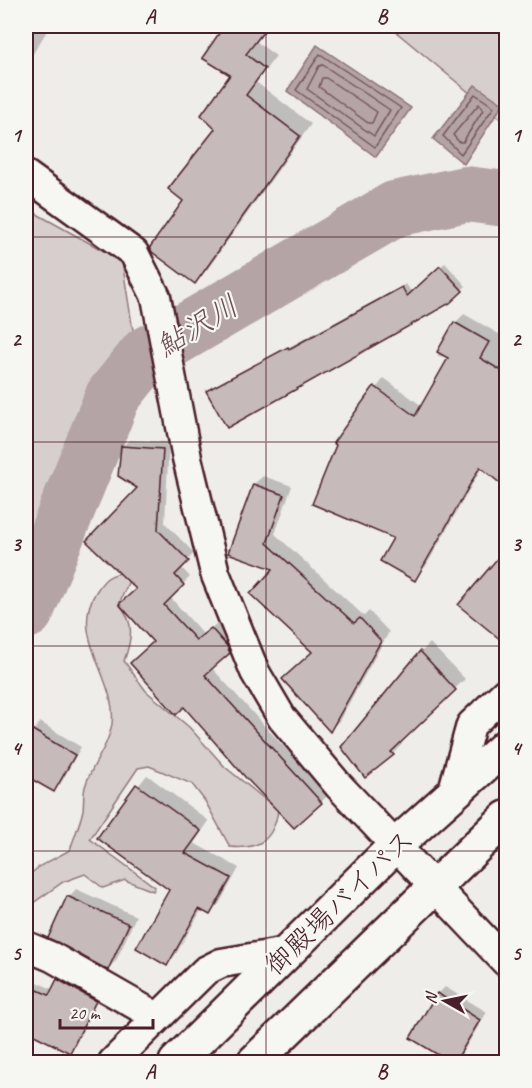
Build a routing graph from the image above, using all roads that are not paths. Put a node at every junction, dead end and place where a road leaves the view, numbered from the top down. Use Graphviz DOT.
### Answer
graph roads {
  1 [pos="26,175"];
  2 [pos="507,692"];
  3 [pos="507,746"];
  4 [pos="452,794"];
  5 [pos="507,818"];
  6 [pos="395,846"];
  7 [pos="434,888"];
  8 [pos="26,946"];
  9 [pos="287,952"];
  10 [pos="507,962"];
  11 [pos="157,1017"];
  12 [pos="113,1062"];
  13 [pos="176,1062"];
  14 [pos="255,1062"];
  1 -- 6 [label="street"];
  2 -- 4 [label="street"];
  3 -- 4 [label="highway, 御殿場バイパス"];
  4 -- 6 [label="highway, 御殿場バイパス"];
  5 -- 7 [label="highway, 御殿場バイパス"];
  6 -- 7 [label="street"];
  6 -- 9 [label="highway, 御殿場バイパス"];
  7 -- 10 [label="street"];
  7 -- 14 [label="highway, 御殿場バイパス"];
  8 -- 11 [label="street"];
  9 -- 11 [label="street"];
  9 -- 13 [label="highway, 御殿場バイパス"];
  11 -- 12 [label="street"];
}
